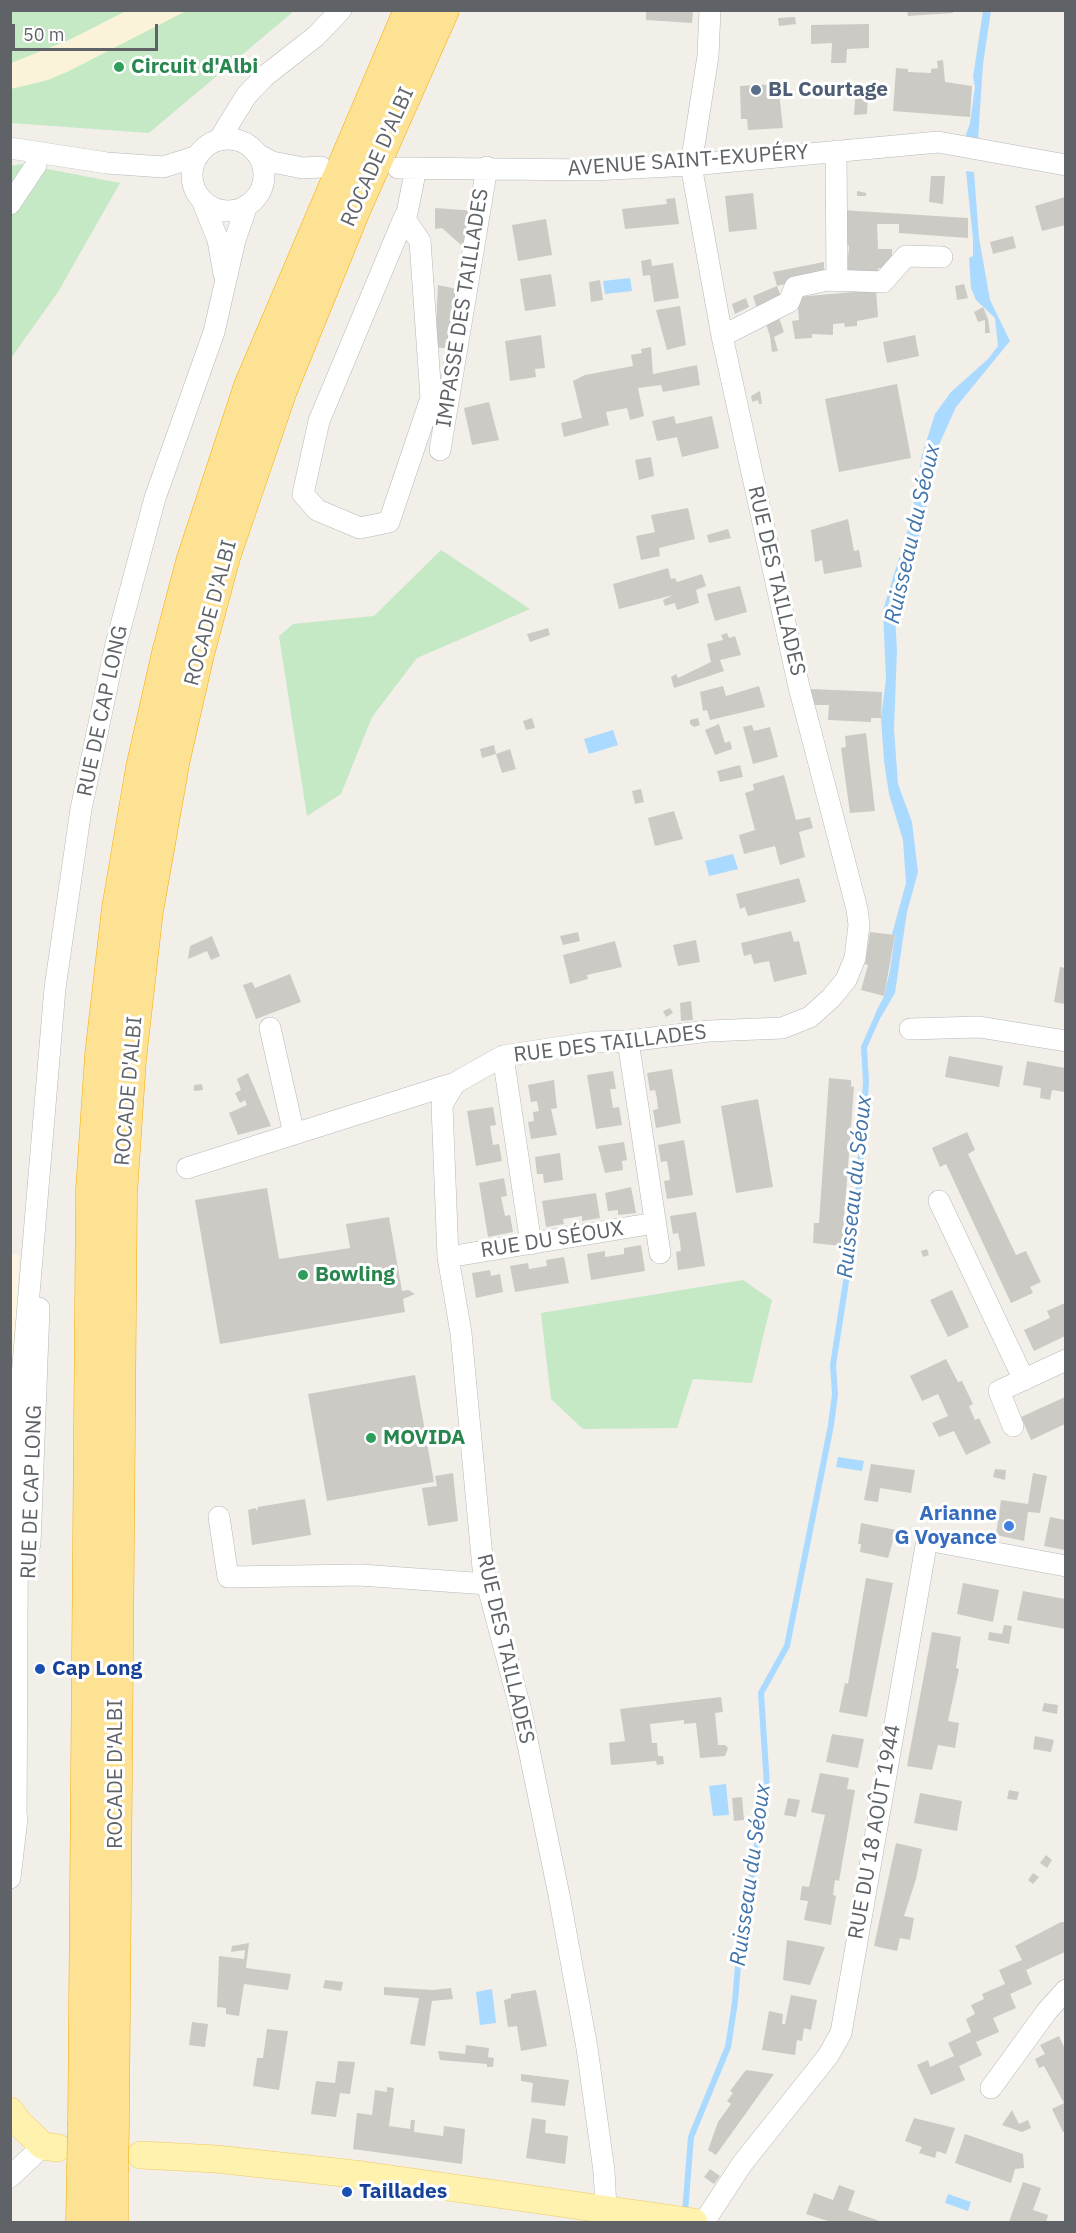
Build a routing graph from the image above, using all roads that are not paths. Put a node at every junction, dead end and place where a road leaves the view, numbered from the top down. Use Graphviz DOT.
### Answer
graph roads {
  1 [pos="341,10"];
  2 [pos="410,10"];
  3 [pos="443,10"];
  4 [pos="710,10"];
  5 [pos="239,108"];
  6 [pos="219,140"];
  7 [pos="10,148"];
  8 [pos="253,150"];
  9 [pos="836,151"];
  10 [pos="38,153"];
  11 [pos="198,156"];
  12 [pos="691,165"];
  13 [pos="1065,165"];
  14 [pos="163,167"];
  15 [pos="487,167"];
  16 [pos="198,195"];
  17 [pos="252,201"];
  18 [pos="10,204"];
  19 [pos="404,218"];
  20 [pos="942,257"];
  21 [pos="225,281"];
  22 [pos="837,281"];
  23 [pos="722,336"];
  24 [pos="440,450"];
  25 [pos="270,1028"];
  26 [pos="910,1029"];
  27 [pos="628,1041"];
  28 [pos="1065,1041"];
  29 [pos="503,1056"];
  30 [pos="455,1083"];
  31 [pos="294,1134"];
  32 [pos="41,1154"];
  33 [pos="187,1168"];
  34 [pos="939,1201"];
  35 [pos="655,1223"];
  36 [pos="531,1244"];
  37 [pos="660,1253"];
  38 [pos="448,1257"];
  39 [pos="39,1339"];
  40 [pos="1065,1360"];
  41 [pos="15,1376"];
  42 [pos="1024,1380"];
  43 [pos="19,1416"];
  44 [pos="1013,1426"];
  45 [pos="219,1517"];
  46 [pos="31,1521"];
  47 [pos="14,1550"];
  48 [pos="1065,1566"];
  49 [pos="488,1584"];
  50 [pos="13,1644"];
  51 [pos="16,1830"];
  52 [pos="10,1878"];
  53 [pos="1065,1990"];
  54 [pos="991,2088"];
  55 [pos="13,2117"];
  56 [pos="99,2124"];
  57 [pos="51,2147"];
  58 [pos="141,2155"];
  59 [pos="98,2170"];
  60 [pos="10,2177"];
  61 [pos="606,2208"];
  62 [pos="681,2221"];
  63 [pos="82,2223"];
  64 [pos="112,2223"];
  1 -- 5 [label="street"];
  2 -- 56 [label="highway, ROCADE D'ALBI"];
  3 -- 56 [label="highway, ROCADE D'ALBI"];
  4 -- 12 [label="street, RUE DES TAILLADES"];
  5 -- 6 [label="street"];
  5 -- 8 [label="street"];
  6 -- 8 [label="street"];
  6 -- 11 [label="street"];
  7 -- 10 [label="street"];
  8 -- 17 [label="street"];
  8 -- 17 [label="street"];
  9 -- 12 [label="street, AVENUE SAINT-EXUPÉRY"];
  9 -- 13 [label="street, AVENUE SAINT-EXUPÉRY"];
  9 -- 22 [label="street"];
  10 -- 14 [label="street"];
  10 -- 18 [label="street"];
  11 -- 14 [label="street"];
  11 -- 16 [label="street"];
  12 -- 15 [label="street, AVENUE SAINT-EXUPÉRY"];
  12 -- 23 [label="street, RUE DES TAILLADES"];
  14 -- 16 [label="street"];
  15 -- 19 [label="street, AVENUE SAINT-EXUPÉRY"];
  15 -- 24 [label="street, IMPASSE DES TAILLADES"];
  16 -- 17 [label="street"];
  16 -- 21 [label="street, RUE DE CAP LONG"];
  17 -- 21 [label="street, RUE DE CAP LONG"];
  19 -- 19 [label="street"];
  20 -- 22 [label="street"];
  21 -- 32 [label="street, RUE DE CAP LONG"];
  22 -- 23 [label="street"];
  23 -- 27 [label="street, RUE DES TAILLADES"];
  25 -- 31 [label="street"];
  26 -- 28 [label="street"];
  27 -- 29 [label="street, RUE DES TAILLADES"];
  27 -- 35 [label="street"];
  29 -- 30 [label="street, RUE DES TAILLADES"];
  29 -- 36 [label="street"];
  30 -- 31 [label="street"];
  30 -- 38 [label="street, RUE DES TAILLADES"];
  31 -- 33 [label="street"];
  32 -- 39 [label="street, RUE DE CAP LONG"];
  32 -- 41 [label="street, RUE DE CAP LONG"];
  34 -- 42 [label="street"];
  35 -- 36 [label="street, RUE DU SÉOUX"];
  35 -- 37 [label="street"];
  36 -- 38 [label="street, RUE DU SÉOUX"];
  38 -- 49 [label="street, RUE DES TAILLADES"];
  39 -- 43 [label="street"];
  39 -- 46 [label="street, RUE DE CAP LONG"];
  40 -- 42 [label="street"];
  41 -- 43 [label="street, RUE DE CAP LONG"];
  42 -- 44 [label="street"];
  43 -- 46 [label="street"];
  43 -- 47 [label="street, RUE DE CAP LONG"];
  45 -- 49 [label="street"];
  46 -- 51 [label="street, RUE DE CAP LONG"];
  47 -- 50 [label="street, RUE DE CAP LONG"];
  48 -- 62 [label="street, RUE DU 18 AOÛT 1944"];
  49 -- 61 [label="street, RUE DES TAILLADES"];
  50 -- 51 [label="street, RUE DE CAP LONG"];
  51 -- 52 [label="street, RUE DE CAP LONG"];
  53 -- 54 [label="street"];
  55 -- 57 [label="main road"];
  56 -- 59 [label="highway, ROCADE D'ALBI, bridge"];
  57 -- 60 [label="street"];
  58 -- 61 [label="main road"];
  59 -- 63 [label="highway, ROCADE D'ALBI"];
  59 -- 64 [label="highway, ROCADE D'ALBI"];
  61 -- 62 [label="main road"];
}
